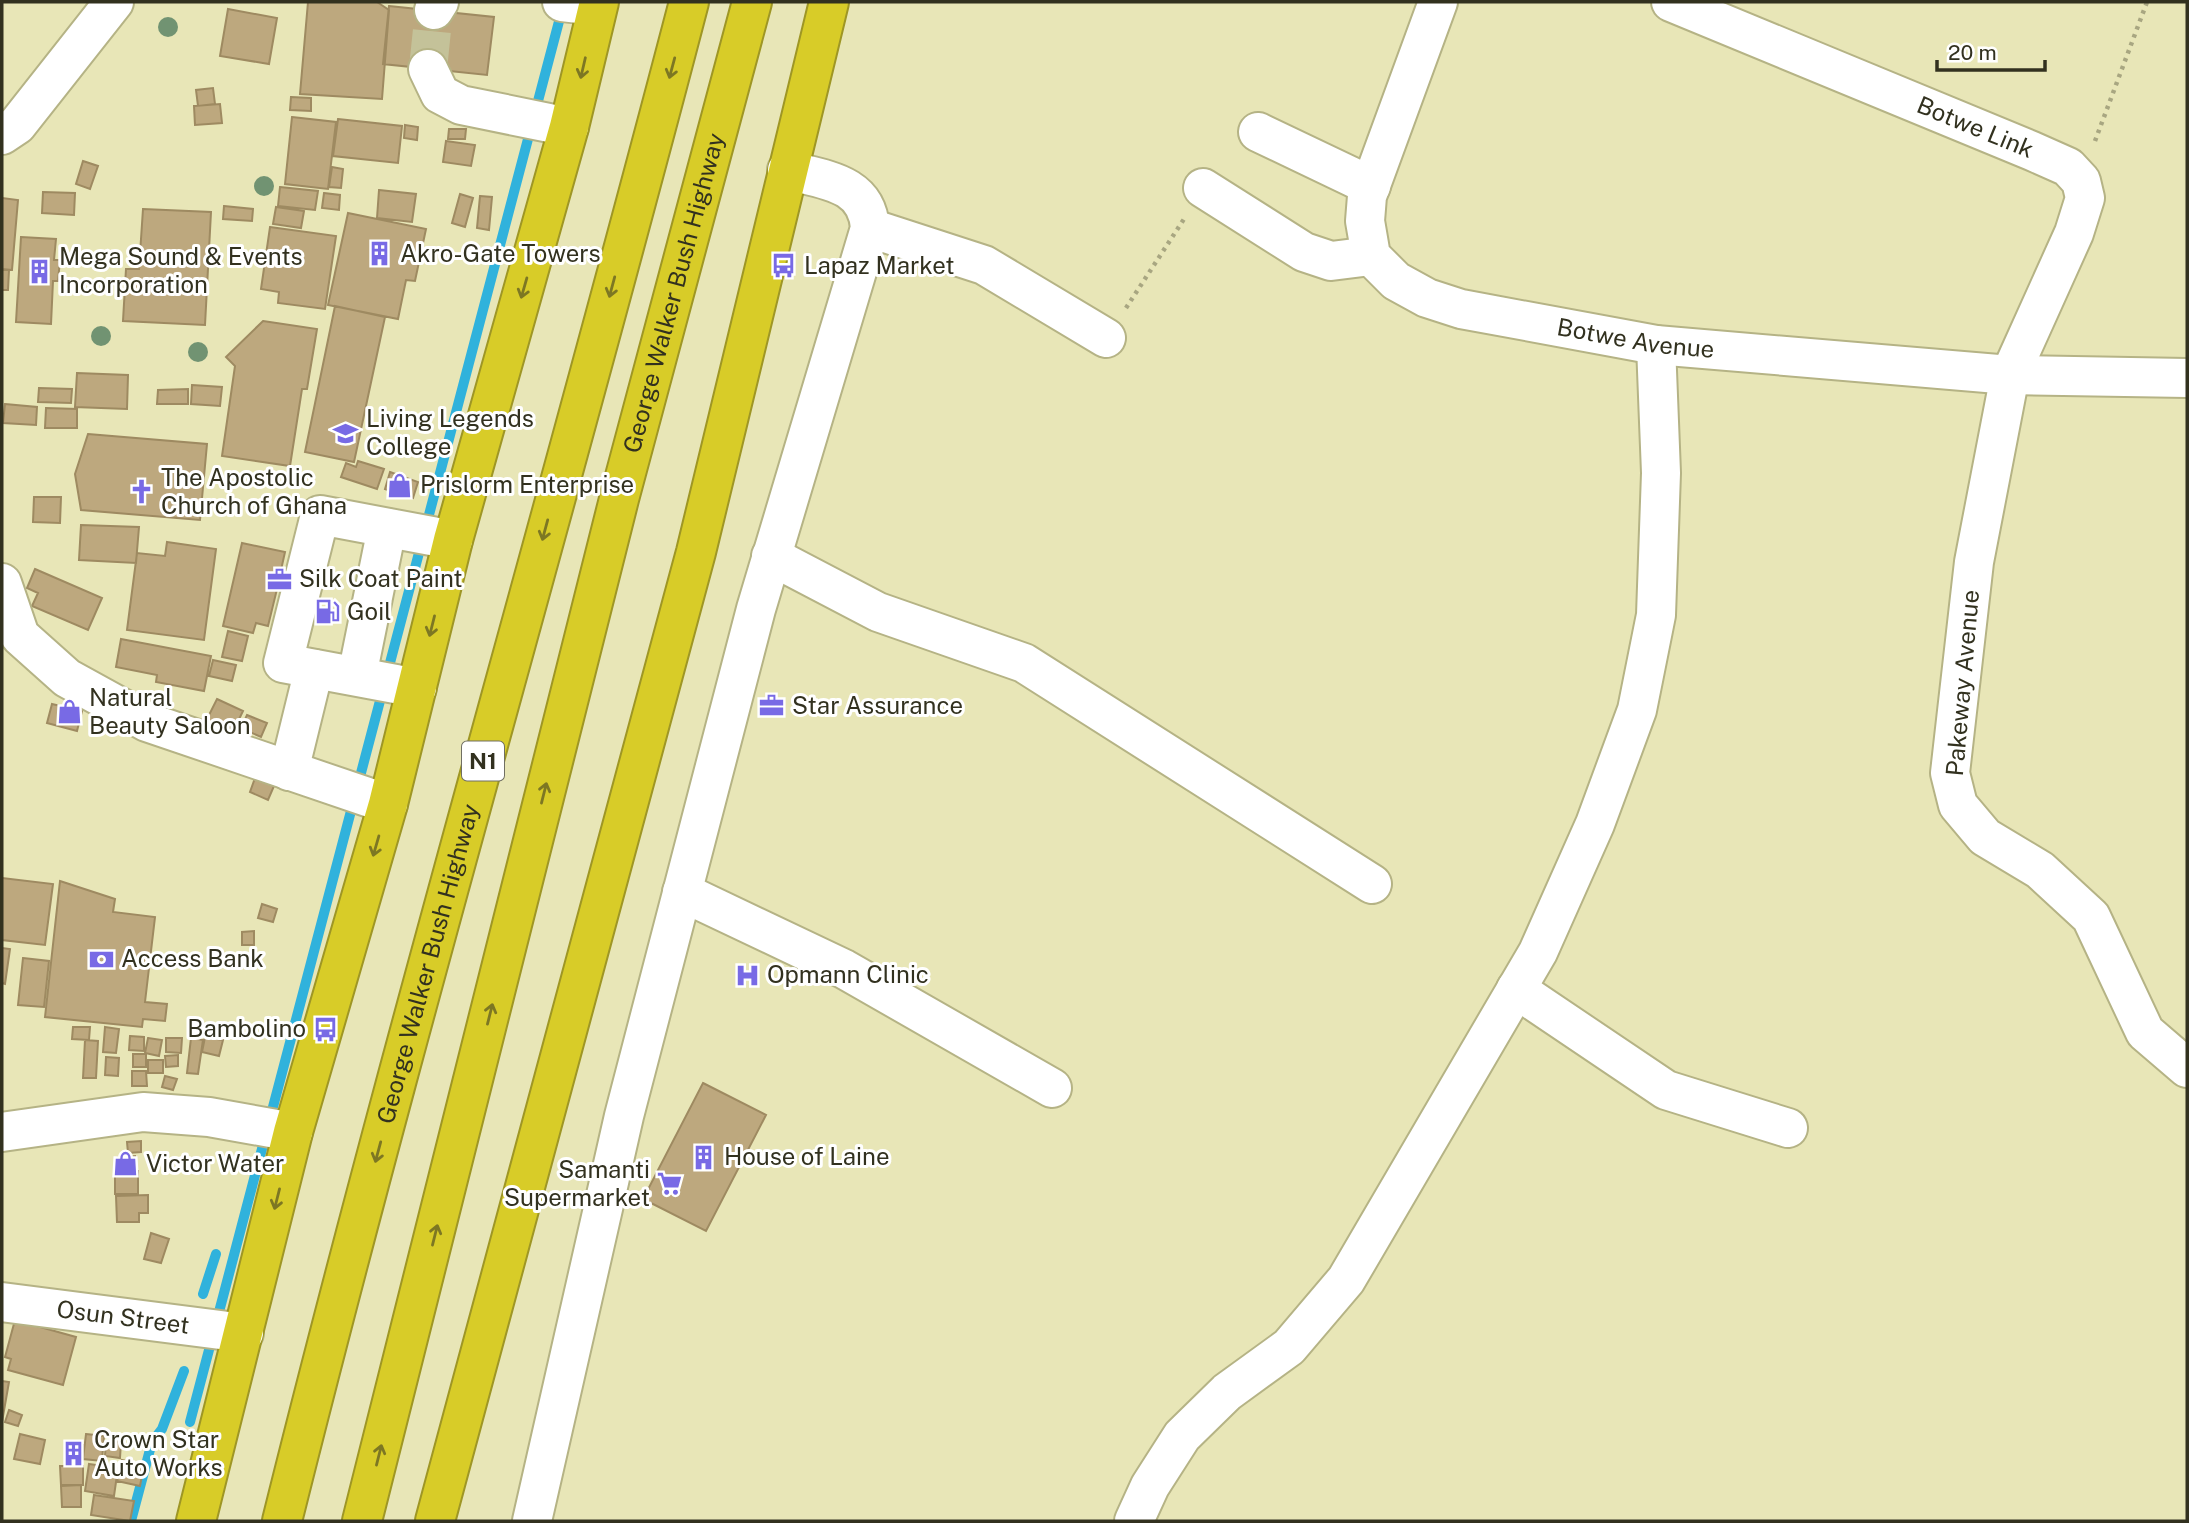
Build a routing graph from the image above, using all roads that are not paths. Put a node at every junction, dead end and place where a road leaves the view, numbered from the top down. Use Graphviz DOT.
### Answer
graph roads {
  1 [pos="114,2"];
  2 [pos="689,2"];
  3 [pos="752,2"];
  4 [pos="829,2"];
  5 [pos="1438,2"];
  6 [pos="1671,2"];
  7 [pos="586,3"];
  8 [pos="428,69"];
  9 [pos="569,127"];
  10 [pos="1258,132"];
  11 [pos="2,135"];
  12 [pos="788,170"];
  13 [pos="1371,186"];
  14 [pos="1203,188"];
  15 [pos="870,228"];
  16 [pos="1371,256"];
  17 [pos="1106,338"];
  18 [pos="1656,345"];
  19 [pos="2010,375"];
  20 [pos="2187,378"];
  21 [pos="387,528"];
  22 [pos="453,540"];
  23 [pos="771,556"];
  24 [pos="2,583"];
  25 [pos="314,669"];
  26 [pos="357,677"];
  27 [pos="417,688"];
  28 [pos="289,771"];
  29 [pos="388,804"];
  30 [pos="1372,884"];
  31 [pos="682,892"];
  32 [pos="1516,989"];
  33 [pos="2187,1068"];
  34 [pos="1052,1088"];
  35 [pos="1788,1128"];
  36 [pos="2,1132"];
  37 [pos="293,1132"];
  38 [pos="2,1302"];
  39 [pos="244,1333"];
  40 [pos="196,1521"];
  41 [pos="282,1521"];
  42 [pos="362,1521"];
  43 [pos="435,1521"];
  44 [pos="532,1521"];
  45 [pos="1134,1521"];
  1 -- 11 [label="street"];
  2 -- 41 [label="highway, George Walker Bush Highway / N1, one-way"];
  42 -- 3 [label="highway, George Walker Bush Highway, one-way"];
  4 -- 12 [label="highway"];
  5 -- 13 [label="street"];
  6 -- 19 [label="street, Botwe Link"];
  7 -- 9 [label="highway, one-way"];
  8 -- 9 [label="street"];
  9 -- 22 [label="highway, one-way"];
  10 -- 13 [label="street"];
  12 -- 15 [label="street"];
  12 -- 43 [label="highway"];
  13 -- 16 [label="street"];
  14 -- 16 [label="street"];
  15 -- 17 [label="street"];
  15 -- 23 [label="street"];
  16 -- 18 [label="street, Botwe Avenue"];
  18 -- 19 [label="street, Botwe Avenue"];
  18 -- 32 [label="street"];
  19 -- 20 [label="street, Botwe Avenue"];
  19 -- 33 [label="street, Pakeway Avenue"];
  21 -- 22 [label="street"];
  21 -- 25 [label="street"];
  21 -- 26 [label="street"];
  22 -- 27 [label="highway, one-way"];
  23 -- 30 [label="street"];
  23 -- 31 [label="street"];
  24 -- 28 [label="street"];
  25 -- 26 [label="street"];
  25 -- 28 [label="street"];
  26 -- 27 [label="street"];
  27 -- 29 [label="highway"];
  28 -- 29 [label="street"];
  29 -- 37 [label="highway, one-way"];
  31 -- 34 [label="street"];
  31 -- 44 [label="street"];
  32 -- 35 [label="street"];
  32 -- 45 [label="street"];
  36 -- 37 [label="street"];
  37 -- 39 [label="highway, one-way"];
  38 -- 39 [label="street, Osun Street"];
  39 -- 40 [label="highway"];
}
